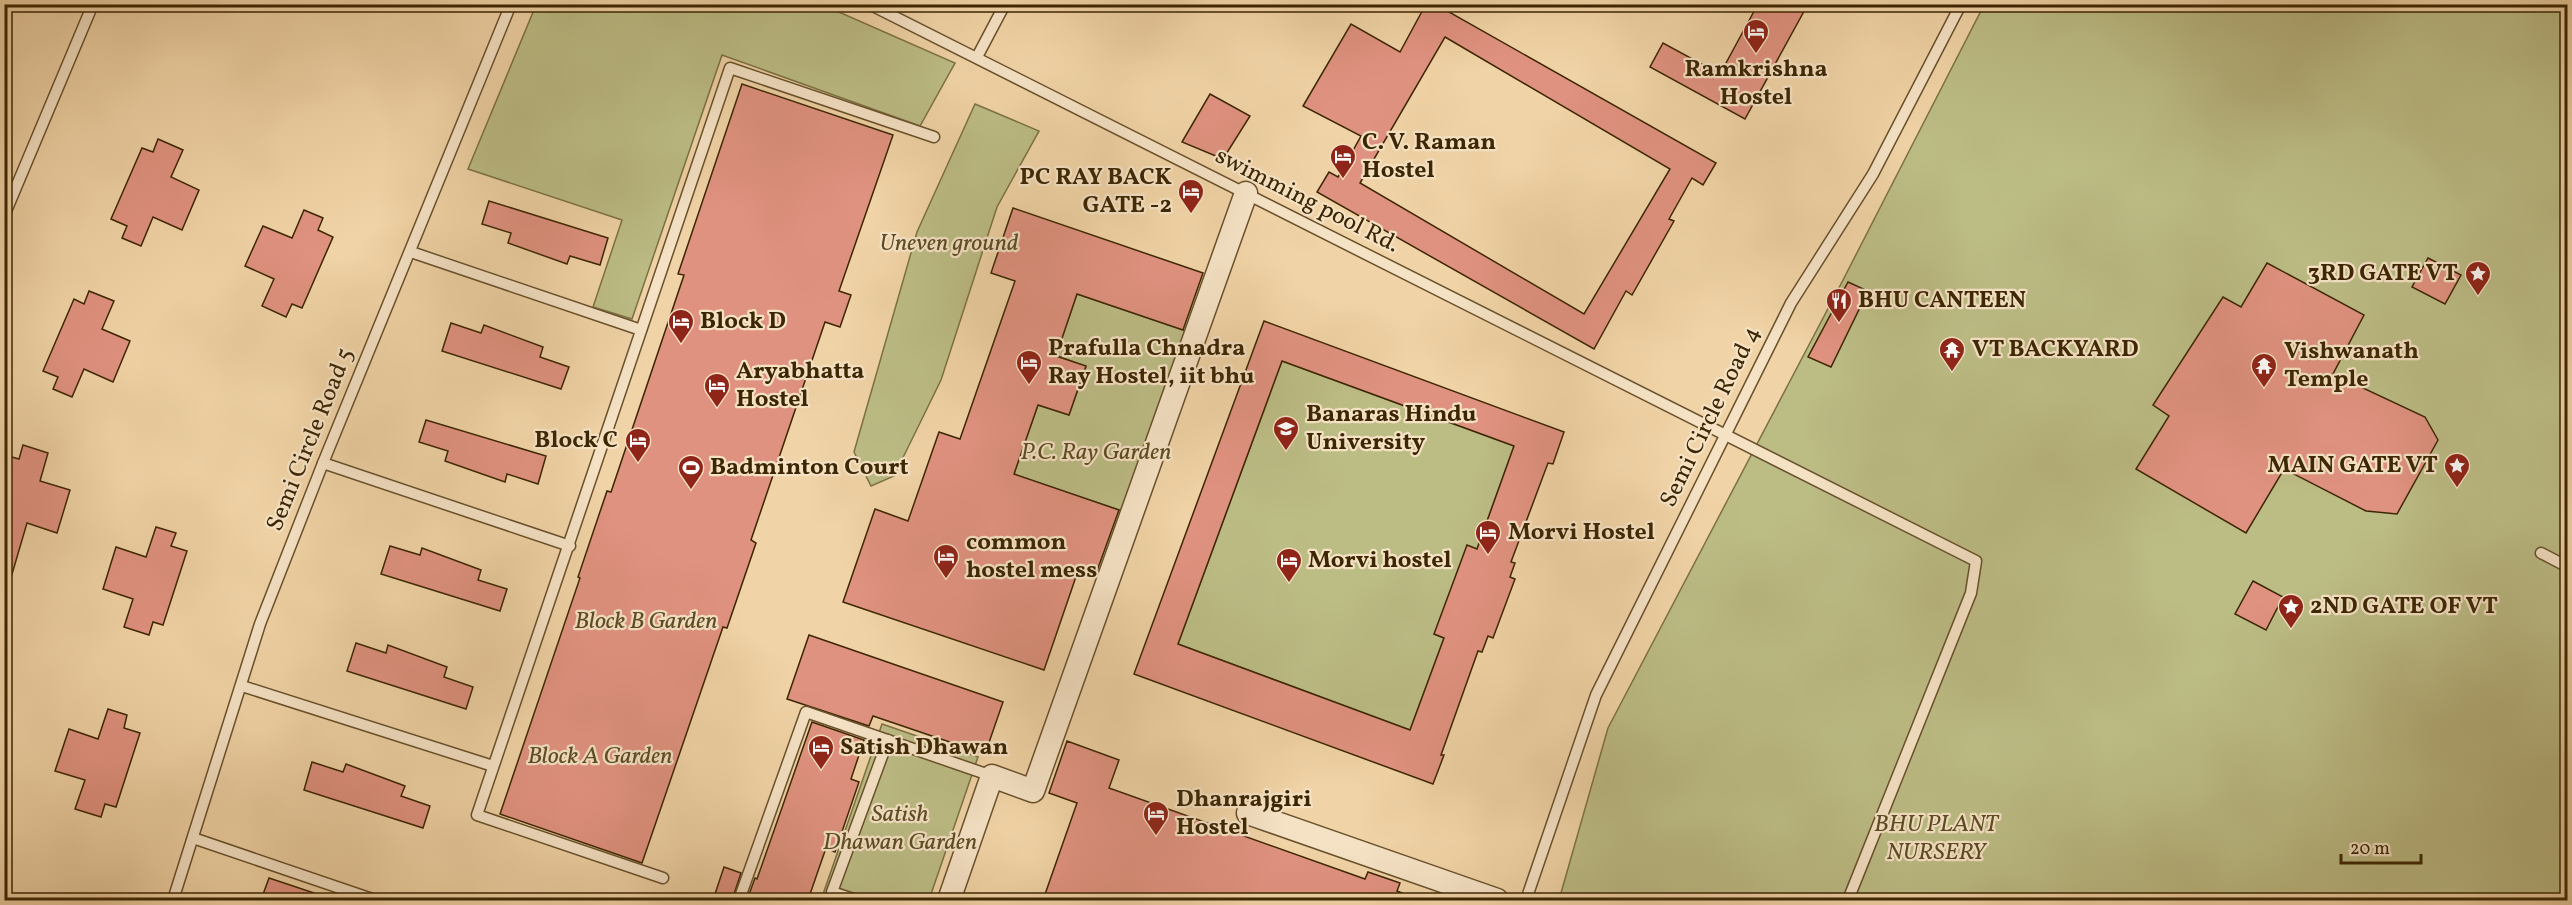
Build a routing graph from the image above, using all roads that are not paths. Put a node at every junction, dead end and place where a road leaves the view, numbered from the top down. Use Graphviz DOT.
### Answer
graph roads {
  1 [pos="93,4"];
  2 [pos="512,4"];
  3 [pos="869,4"];
  4 [pos="1005,4"];
  5 [pos="1961,4"];
  6 [pos="976,57"];
  7 [pos="934,137"];
  8 [pos="1246,193"];
  9 [pos="4,216"];
  10 [pos="411,252"];
  11 [pos="641,330"];
  12 [pos="1725,435"];
  13 [pos="323,463"];
  14 [pos="570,546"];
  15 [pos="2541,553"];
  16 [pos="2568,567"];
  17 [pos="242,686"];
  18 [pos="888,740"];
  19 [pos="493,766"];
  20 [pos="992,776"];
  21 [pos="1248,813"];
  22 [pos="193,838"];
  23 [pos="663,878"];
  24 [pos="173,900"];
  25 [pos="375,900"];
  26 [pos="739,900"];
  27 [pos="856,900"];
  28 [pos="949,900"];
  29 [pos="1497,900"];
  30 [pos="1526,900"];
  31 [pos="1848,900"];
  1 -- 9 [label="lane"];
  2 -- 10 [label="lane, Semi Circle Road 5"];
  3 -- 6 [label="lane, swimming pool Rd."];
  4 -- 6 [label="lane"];
  5 -- 12 [label="lane, Semi Circle Road 4"];
  6 -- 8 [label="lane, swimming pool Rd."];
  7 -- 11 [label="lane"];
  8 -- 12 [label="lane, swimming pool Rd."];
  8 -- 20 [label="street"];
  10 -- 11 [label="lane"];
  10 -- 13 [label="lane, Semi Circle Road 5"];
  11 -- 14 [label="lane"];
  12 -- 30 [label="lane, Semi Circle Road 4"];
  12 -- 31 [label="lane, swimming pool Rd."];
  13 -- 14 [label="lane"];
  13 -- 17 [label="lane, Semi Circle Road 5"];
  14 -- 19 [label="lane"];
  15 -- 16 [label="lane"];
  17 -- 19 [label="lane"];
  17 -- 22 [label="lane, Semi Circle Road 5"];
  18 -- 20 [label="lane"];
  18 -- 26 [label="lane"];
  18 -- 27 [label="lane"];
  19 -- 23 [label="lane"];
  20 -- 28 [label="street"];
  21 -- 29 [label="street"];
  22 -- 24 [label="lane, Semi Circle Road 5"];
  22 -- 25 [label="lane"];
}
